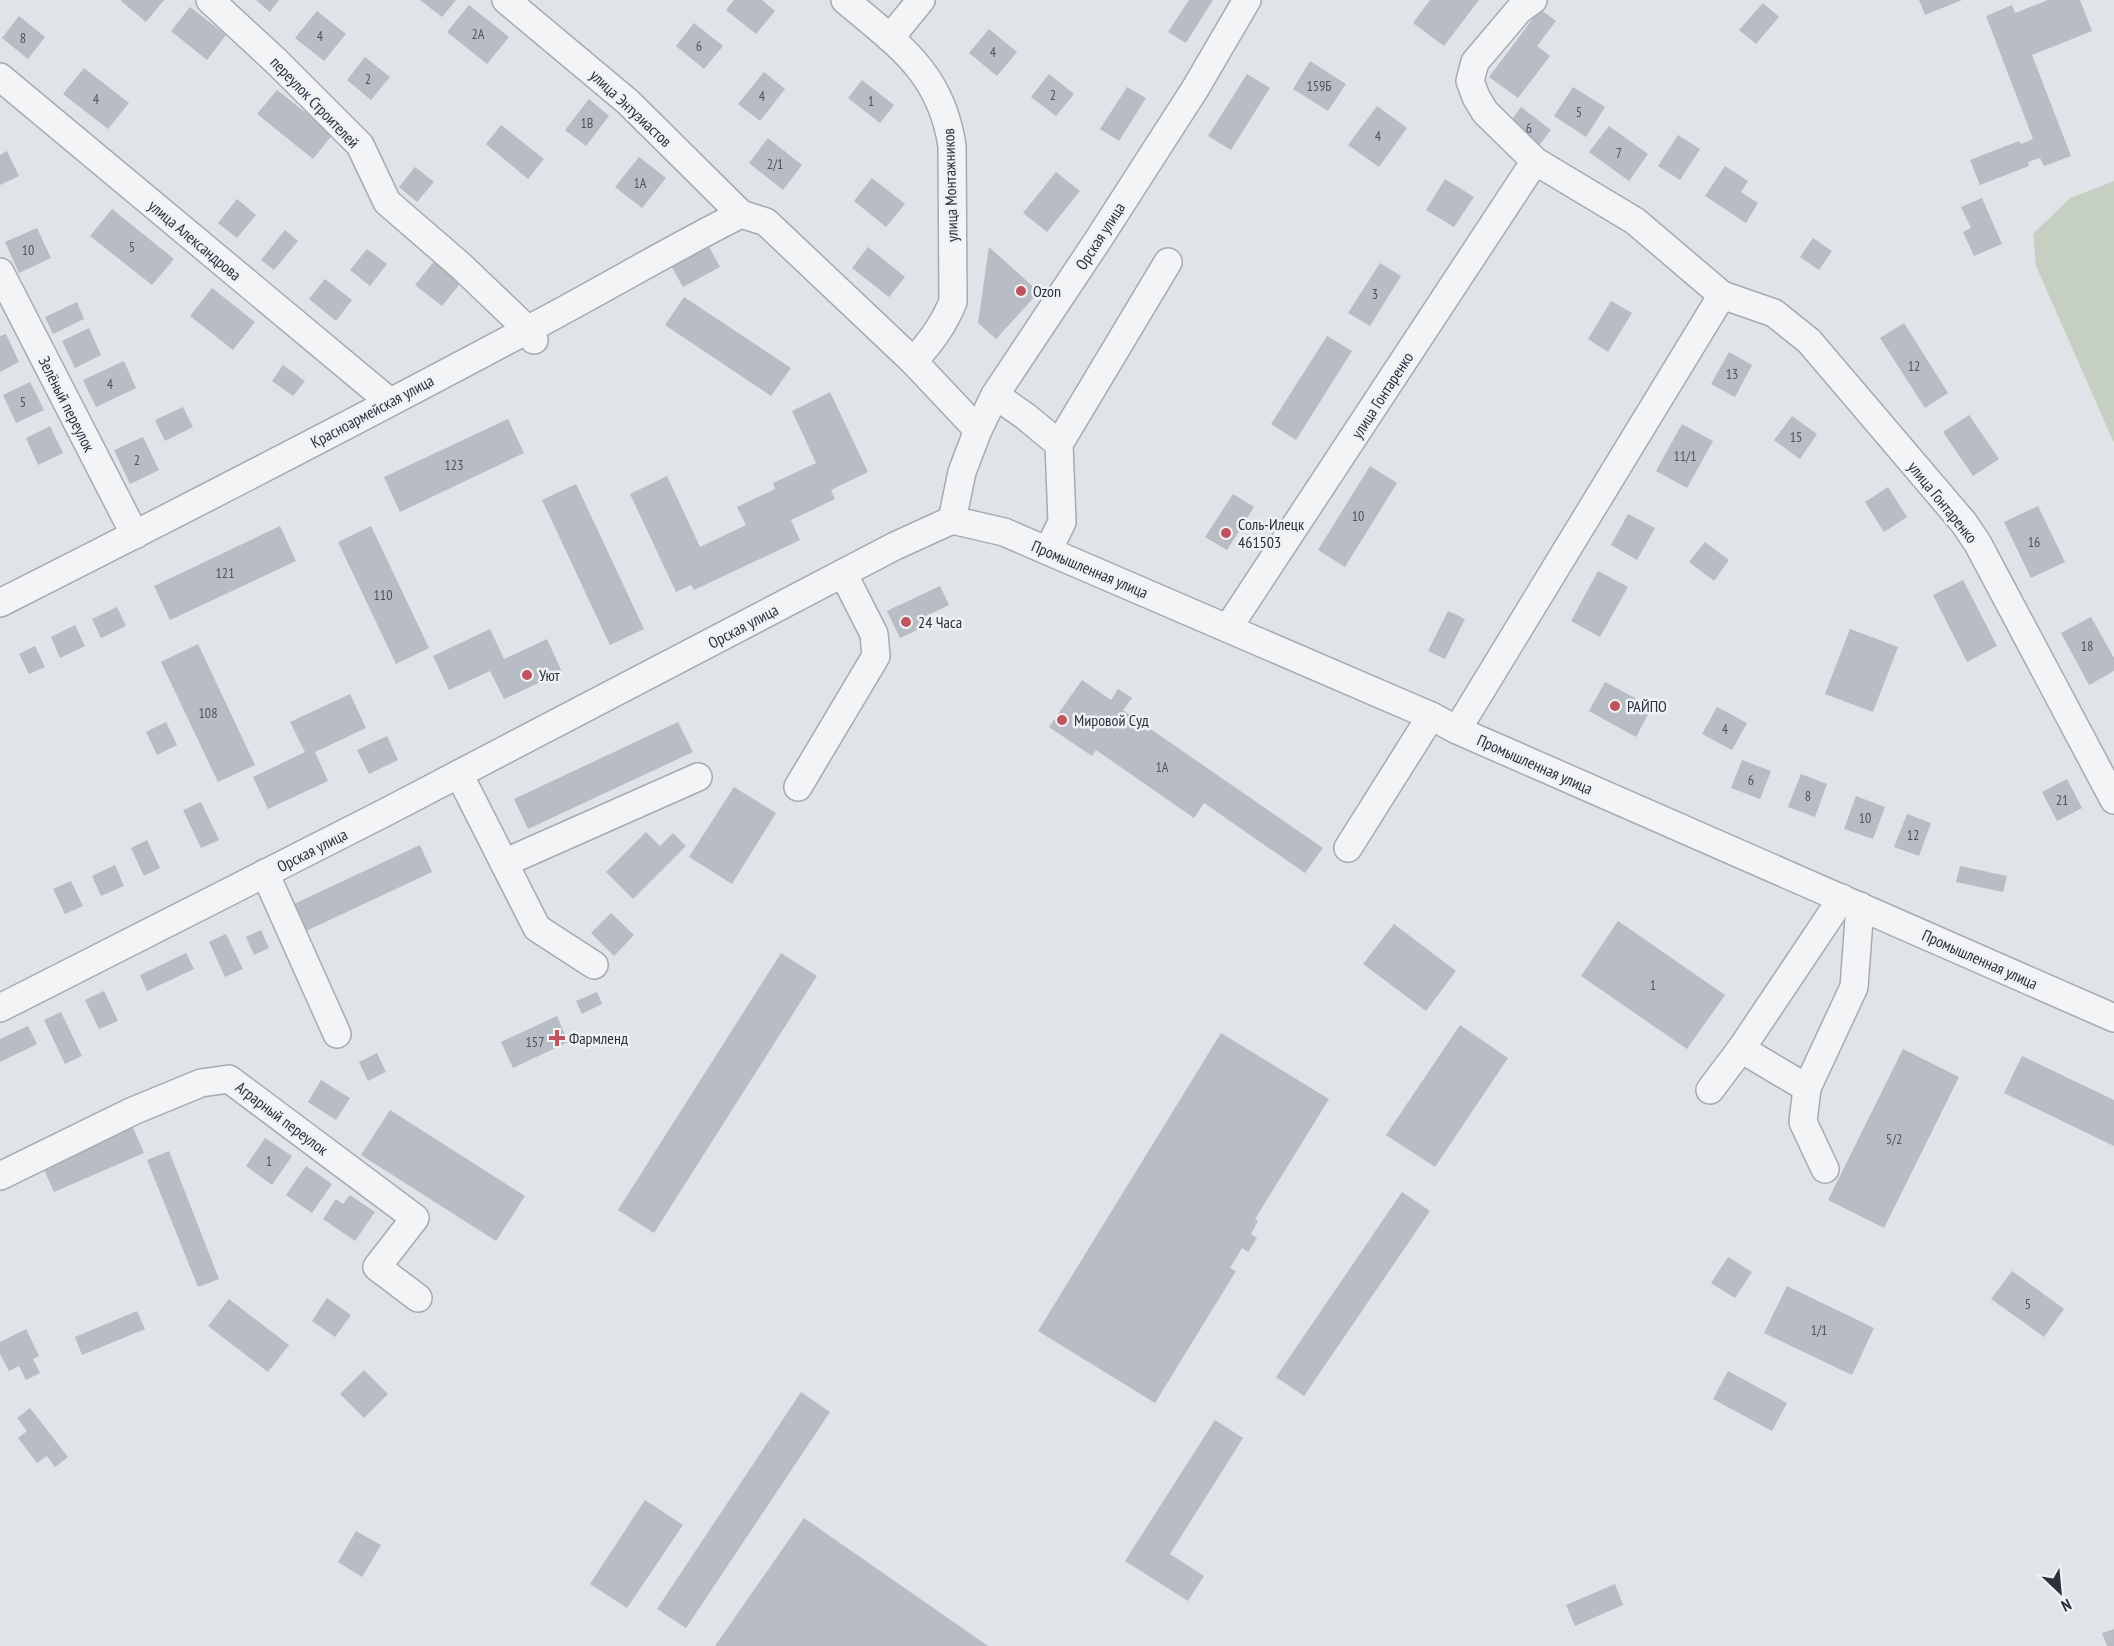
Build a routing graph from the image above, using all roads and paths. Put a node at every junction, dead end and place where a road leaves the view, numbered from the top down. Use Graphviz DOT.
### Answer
graph roads {
  1 [pos="210,0"];
  2 [pos="506,0"];
  3 [pos="845,0"];
  4 [pos="921,0"];
  5 [pos="1247,0"];
  6 [pos="1533,0"];
  7 [pos="890,38"];
  8 [pos="0,77"];
  9 [pos="1535,161"];
  10 [pos="747,216"];
  11 [pos="1168,262"];
  12 [pos="0,272"];
  13 [pos="1722,295"];
  14 [pos="531,335"];
  15 [pos="914,361"];
  16 [pos="995,395"];
  17 [pos="390,402"];
  18 [pos="978,430"];
  19 [pos="1059,444"];
  20 [pos="952,520"];
  21 [pos="135,535"];
  22 [pos="1048,551"];
  23 [pos="843,573"];
  24 [pos="0,603"];
  25 [pos="1227,628"];
  26 [pos="1431,717"];
  27 [pos="1457,730"];
  28 [pos="459,774"];
  29 [pos="698,777"];
  30 [pos="798,787"];
  31 [pos="2114,800"];
  32 [pos="1348,848"];
  33 [pos="504,863"];
  34 [pos="265,873"];
  35 [pos="1851,902"];
  36 [pos="594,966"];
  37 [pos="0,1008"];
  38 [pos="2114,1018"];
  39 [pos="337,1034"];
  40 [pos="1742,1049"];
  41 [pos="1807,1088"];
  42 [pos="1710,1090"];
  43 [pos="1825,1169"];
  44 [pos="0,1176"];
  45 [pos="418,1298"];
  1 -- 14 [label="street, переулок Строителей"];
  2 -- 10 [label="street, улица Энтузиастов"];
  3 -- 7 [label="street, улица Монтажников"];
  4 -- 7 [label="street"];
  5 -- 16 [label="street, Орская улица"];
  6 -- 9 [label="street, улица Гонтаренко"];
  7 -- 15 [label="street, улица Монтажников"];
  8 -- 17 [label="street, улица Александрова"];
  9 -- 13 [label="street, улица Гонтаренко"];
  9 -- 25 [label="street, улица Гонтаренко"];
  10 -- 14 [label="street, Красноармейская улица"];
  10 -- 15 [label="street, улица Энтузиастов"];
  11 -- 19 [label="street"];
  12 -- 21 [label="street, Зелёный переулок"];
  13 -- 27 [label="street"];
  13 -- 31 [label="street, улица Гонтаренко"];
  14 -- 17 [label="street, Красноармейская улица"];
  15 -- 18 [label="street, улица Энтузиастов"];
  16 -- 18 [label="street, Орская улица"];
  16 -- 19 [label="street"];
  17 -- 21 [label="street, Красноармейская улица"];
  18 -- 20 [label="street, Орская улица"];
  19 -- 22 [label="street"];
  20 -- 22 [label="street, Промышленная улица"];
  20 -- 23 [label="street, Орская улица"];
  21 -- 24 [label="street, Красноармейская улица"];
  22 -- 25 [label="street, Промышленная улица"];
  23 -- 28 [label="street, Орская улица"];
  23 -- 30 [label="street"];
  25 -- 26 [label="street, Промышленная улица"];
  26 -- 27 [label="street, Промышленная улица"];
  26 -- 32 [label="street"];
  27 -- 35 [label="street, Промышленная улица"];
  28 -- 33 [label="street"];
  28 -- 34 [label="street, Орская улица"];
  29 -- 33 [label="street"];
  33 -- 36 [label="street"];
  34 -- 37 [label="street, Орская улица"];
  34 -- 39 [label="street"];
  35 -- 38 [label="street, Промышленная улица"];
  35 -- 40 [label="street"];
  35 -- 41 [label="street"];
  40 -- 41 [label="street"];
  40 -- 42 [label="street"];
  41 -- 43 [label="street"];
  44 -- 45 [label="street, Аграрный переулок"];
}
